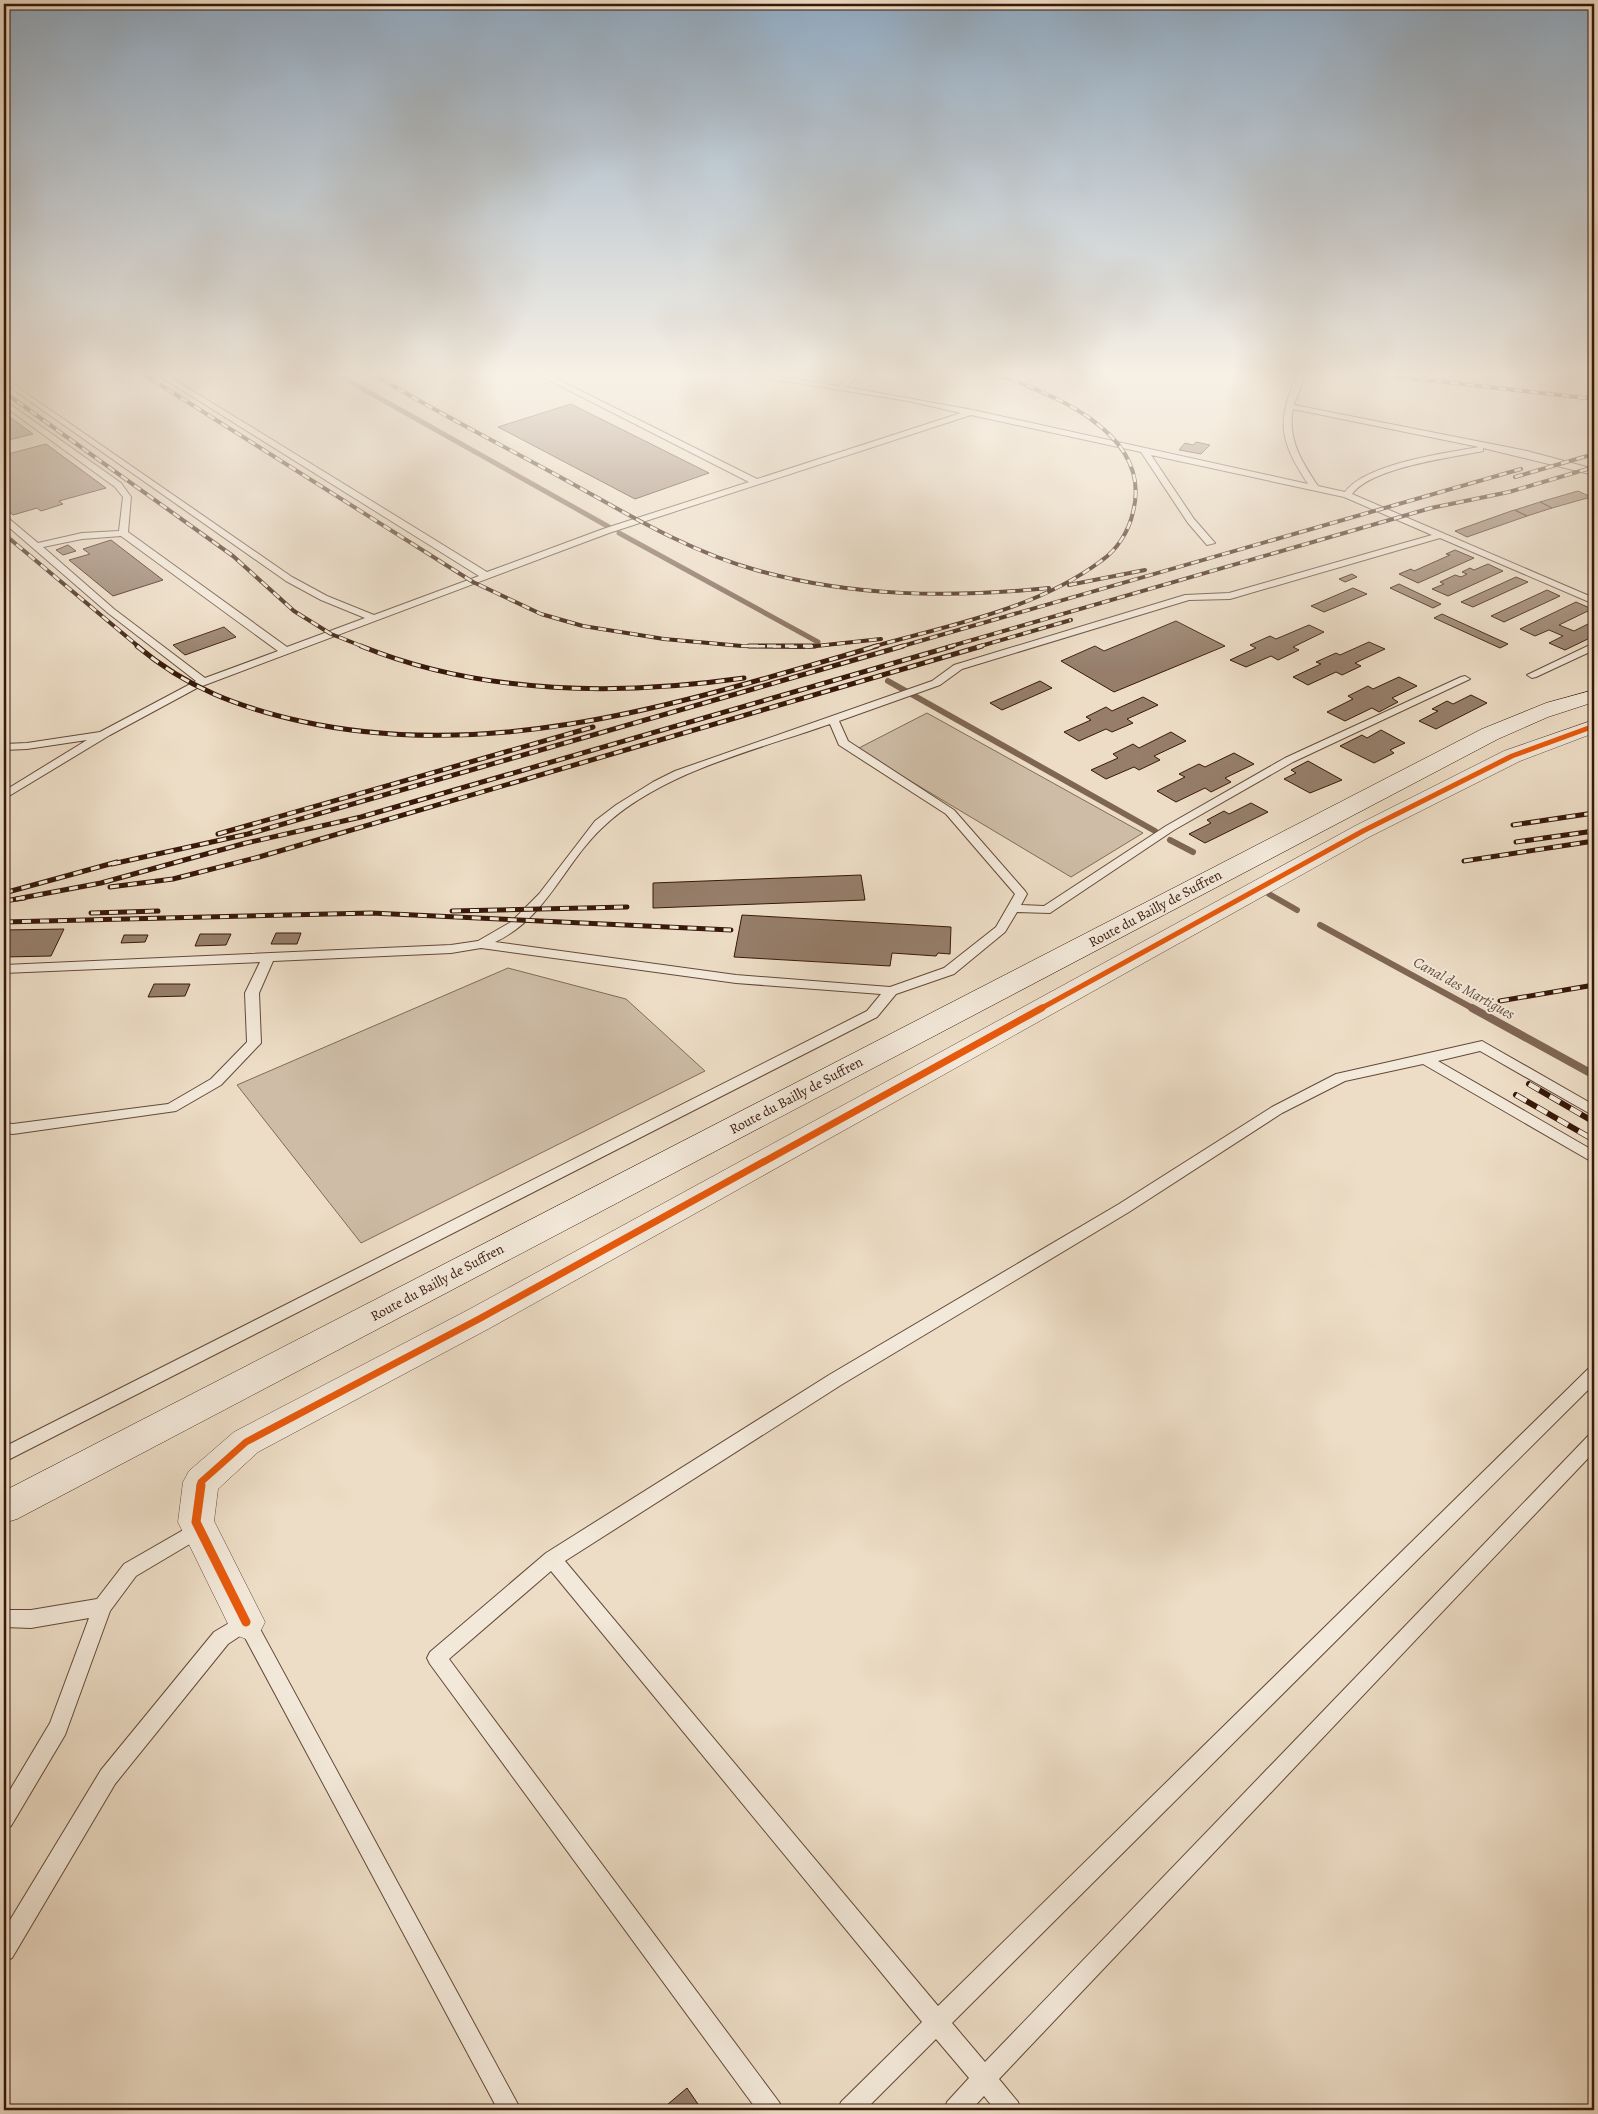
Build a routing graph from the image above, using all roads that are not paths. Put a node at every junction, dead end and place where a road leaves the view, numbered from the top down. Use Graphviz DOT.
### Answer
graph roads {
  1 [pos="98,471"];
  2 [pos="134,471"];
  3 [pos="316,471"];
  4 [pos="733,471"];
  5 [pos="795,471"];
  6 [pos="1157,471"];
  7 [pos="1237,471"];
  8 [pos="1303,471"];
  9 [pos="1385,471"];
  10 [pos="758,483"];
  11 [pos="1314,487"];
  12 [pos="1347,495"];
  13 [pos="4,519"];
  14 [pos="122,533"];
  15 [pos="1440,535"];
  16 [pos="1210,543"];
  17 [pos="37,546"];
  18 [pos="486,576"];
  19 [pos="1594,601"];
  20 [pos="373,618"];
  21 [pos="1594,646"];
  22 [pos="284,650"];
  23 [pos="1532,675"];
  24 [pos="1465,679"];
  25 [pos="204,682"];
  26 [pos="1594,696"];
  27 [pos="890,700"];
  28 [pos="833,719"];
  29 [pos="1594,726"];
  30 [pos="106,733"];
  31 [pos="4,747"];
  32 [pos="4,796"];
  33 [pos="1013,908"];
  34 [pos="480,944"];
  35 [pos="268,957"];
  36 [pos="4,969"];
  37 [pos="891,990"];
  38 [pos="1425,1059"];
  39 [pos="1594,1110"];
  40 [pos="4,1128"];
  41 [pos="1594,1158"];
  42 [pos="1594,1374"];
  43 [pos="1594,1441"];
  44 [pos="4,1455"];
  45 [pos="4,1508"];
  46 [pos="200,1529"];
  47 [pos="552,1559"];
  48 [pos="102,1607"];
  49 [pos="4,1618"];
  50 [pos="246,1622"];
  51 [pos="4,1820"];
  52 [pos="4,1950"];
  53 [pos="938,2024"];
  54 [pos="984,2079"];
  55 [pos="510,2110"];
  56 [pos="771,2110"];
  57 [pos="849,2110"];
  58 [pos="955,2110"];
  59 [pos="1010,2110"];
  1 -- 14 [label="lane"];
  2 -- 20 [label="lane"];
  3 -- 18 [label="lane"];
  4 -- 10 [label="lane"];
  5 -- 10 [label="lane"];
  6 -- 16 [label="lane"];
  7 -- 11 [label="lane"];
  8 -- 11 [label="lane"];
  9 -- 12 [label="lane"];
  10 -- 18 [label="lane"];
  11 -- 12 [label="lane"];
  12 -- 15 [label="lane"];
  13 -- 17 [label="lane"];
  14 -- 17 [label="lane"];
  14 -- 22 [label="lane"];
  15 -- 19 [label="lane"];
  15 -- 27 [label="lane"];
  17 -- 25 [label="lane"];
  18 -- 20 [label="lane"];
  20 -- 22 [label="lane"];
  21 -- 23 [label="lane"];
  22 -- 25 [label="lane"];
  24 -- 33 [label="lane"];
  25 -- 30 [label="lane"];
  26 -- 45 [label="main road, Route du Bailly de Suffren"];
  27 -- 28 [label="lane"];
  28 -- 33 [label="lane"];
  28 -- 34 [label="lane"];
  29 -- 46 [label="main road"];
  30 -- 31 [label="lane"];
  30 -- 32 [label="lane"];
  33 -- 37 [label="lane"];
  34 -- 35 [label="lane"];
  34 -- 37 [label="lane"];
  35 -- 36 [label="lane"];
  35 -- 40 [label="lane"];
  37 -- 44 [label="lane"];
  38 -- 39 [label="lane"];
  38 -- 41 [label="lane"];
  38 -- 47 [label="lane"];
  42 -- 53 [label="lane"];
  43 -- 54 [label="lane"];
  46 -- 48 [label="lane"];
  46 -- 50 [label="main road"];
  47 -- 53 [label="lane"];
  47 -- 56 [label="lane"];
  48 -- 49 [label="lane"];
  48 -- 51 [label="lane"];
  50 -- 52 [label="lane"];
  50 -- 55 [label="lane"];
  53 -- 54 [label="lane"];
  53 -- 57 [label="lane"];
  54 -- 58 [label="lane"];
  54 -- 59 [label="lane"];
}
